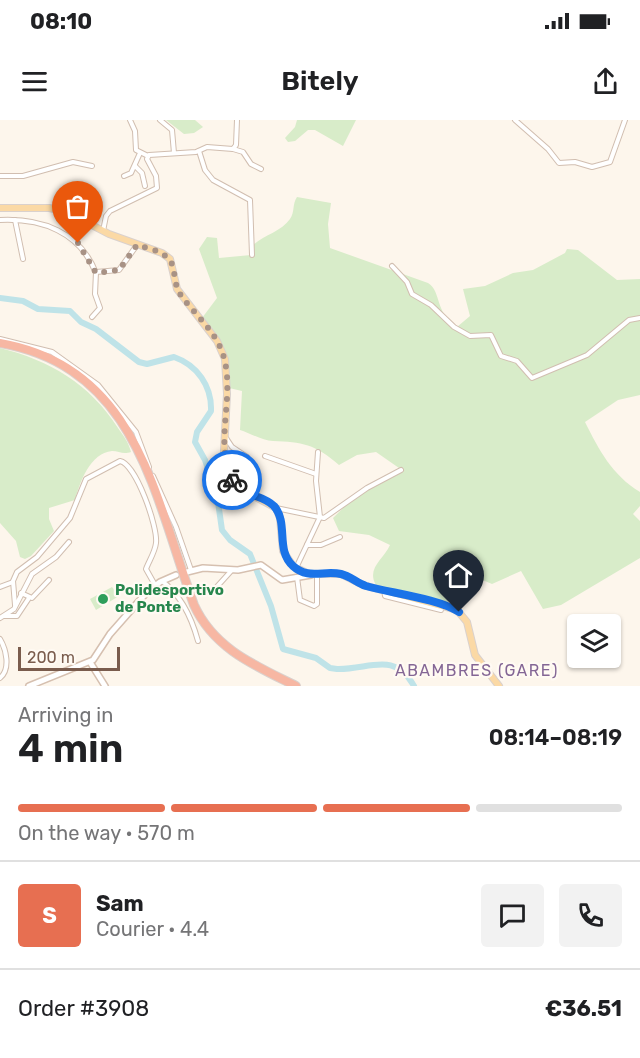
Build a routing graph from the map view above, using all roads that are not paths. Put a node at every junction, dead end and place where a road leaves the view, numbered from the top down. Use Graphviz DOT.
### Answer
graph roads {
  1 [pos="130,120"];
  2 [pos="160,120"];
  3 [pos="237,120"];
  4 [pos="515,120"];
  5 [pos="625,120"];
  6 [pos="233,149"];
  7 [pos="199,151"];
  8 [pos="140,153"];
  9 [pos="174,153"];
  10 [pos="148,156"];
  11 [pos="92,166"];
  12 [pos="135,166"];
  13 [pos="261,169"];
  14 [pos="0,176"];
  15 [pos="124,176"];
  16 [pos="145,186"];
  17 [pos="0,208"];
  18 [pos="0,220"];
  19 [pos="15,220"];
  20 [pos="103,231"];
  21 [pos="137,245"];
  22 [pos="252,255"];
  23 [pos="23,259"];
  24 [pos="392,266"];
  25 [pos="96,273"];
  26 [pos="92,317"];
  27 [pos="640,318"];
  28 [pos="0,343"];
  29 [pos="224,436"];
  30 [pos="318,452"];
  31 [pos="265,456"];
  32 [pos="247,457"];
  33 [pos="400,470"];
  34 [pos="316,474"];
  35 [pos="276,508"];
  36 [pos="320,519"];
  37 [pos="340,537"];
  38 [pos="69,542"];
  39 [pos="307,545"];
  40 [pos="191,570"];
  41 [pos="232,570"];
  42 [pos="183,573"];
  43 [pos="295,574"];
  44 [pos="176,575"];
  45 [pos="315,575"];
  46 [pos="49,580"];
  47 [pos="164,580"];
  48 [pos="13,582"];
  49 [pos="154,585"];
  50 [pos="0,587"];
  51 [pos="384,590"];
  52 [pos="213,591"];
  53 [pos="21,593"];
  54 [pos="28,598"];
  55 [pos="15,605"];
  56 [pos="441,610"];
  57 [pos="2,617"];
  58 [pos="0,639"];
  59 [pos="198,641"];
  60 [pos="90,663"];
  61 [pos="0,678"];
  62 [pos="46,683"];
  63 [pos="29,686"];
  64 [pos="105,686"];
  65 [pos="289,686"];
  66 [pos="296,686"];
  67 [pos="499,686"];
  1 -- 8 [label="street"];
  2 -- 9 [label="street"];
  3 -- 6 [label="street"];
  4 -- 5 [label="street"];
  6 -- 7 [label="street"];
  6 -- 13 [label="street"];
  7 -- 9 [label="street"];
  7 -- 22 [label="street"];
  8 -- 10 [label="street"];
  8 -- 12 [label="street"];
  9 -- 10 [label="street"];
  10 -- 20 [label="street"];
  11 -- 14 [label="street"];
  12 -- 15 [label="street"];
  12 -- 16 [label="street"];
  17 -- 20 [label="main road"];
  18 -- 19 [label="street"];
  19 -- 23 [label="street"];
  19 -- 25 [label="street"];
  20 -- 21 [label="main road"];
  21 -- 25 [label="street"];
  21 -- 29 [label="main road"];
  24 -- 27 [label="street"];
  25 -- 26 [label="street"];
  28 -- 40 [label="street"];
  28 -- 65 [label="highway"];
  28 -- 66 [label="highway"];
  29 -- 32 [label="street"];
  29 -- 35 [label="main road"];
  30 -- 34 [label="street"];
  31 -- 34 [label="street"];
  33 -- 36 [label="street"];
  34 -- 36 [label="street"];
  35 -- 36 [label="street"];
  35 -- 43 [label="main road"];
  36 -- 39 [label="street"];
  37 -- 39 [label="street"];
  38 -- 53 [label="street"];
  39 -- 43 [label="street"];
  40 -- 41 [label="street"];
  40 -- 42 [label="street"];
  41 -- 43 [label="street"];
  41 -- 52 [label="street"];
  43 -- 45 [label="main road"];
  43 -- 45 [label="street"];
  44 -- 47 [label="street"];
  45 -- 51 [label="main road"];
  46 -- 54 [label="street"];
  47 -- 49 [label="street"];
  47 -- 59 [label="street"];
  48 -- 49 [label="street"];
  48 -- 50 [label="street"];
  48 -- 55 [label="street"];
  49 -- 60 [label="street"];
  51 -- 56 [label="street"];
  51 -- 67 [label="main road"];
  53 -- 54 [label="street"];
  53 -- 55 [label="street"];
  54 -- 57 [label="street"];
  55 -- 57 [label="street"];
  58 -- 61 [label="street"];
  60 -- 62 [label="street"];
  60 -- 64 [label="street"];
  62 -- 63 [label="street"];
}
